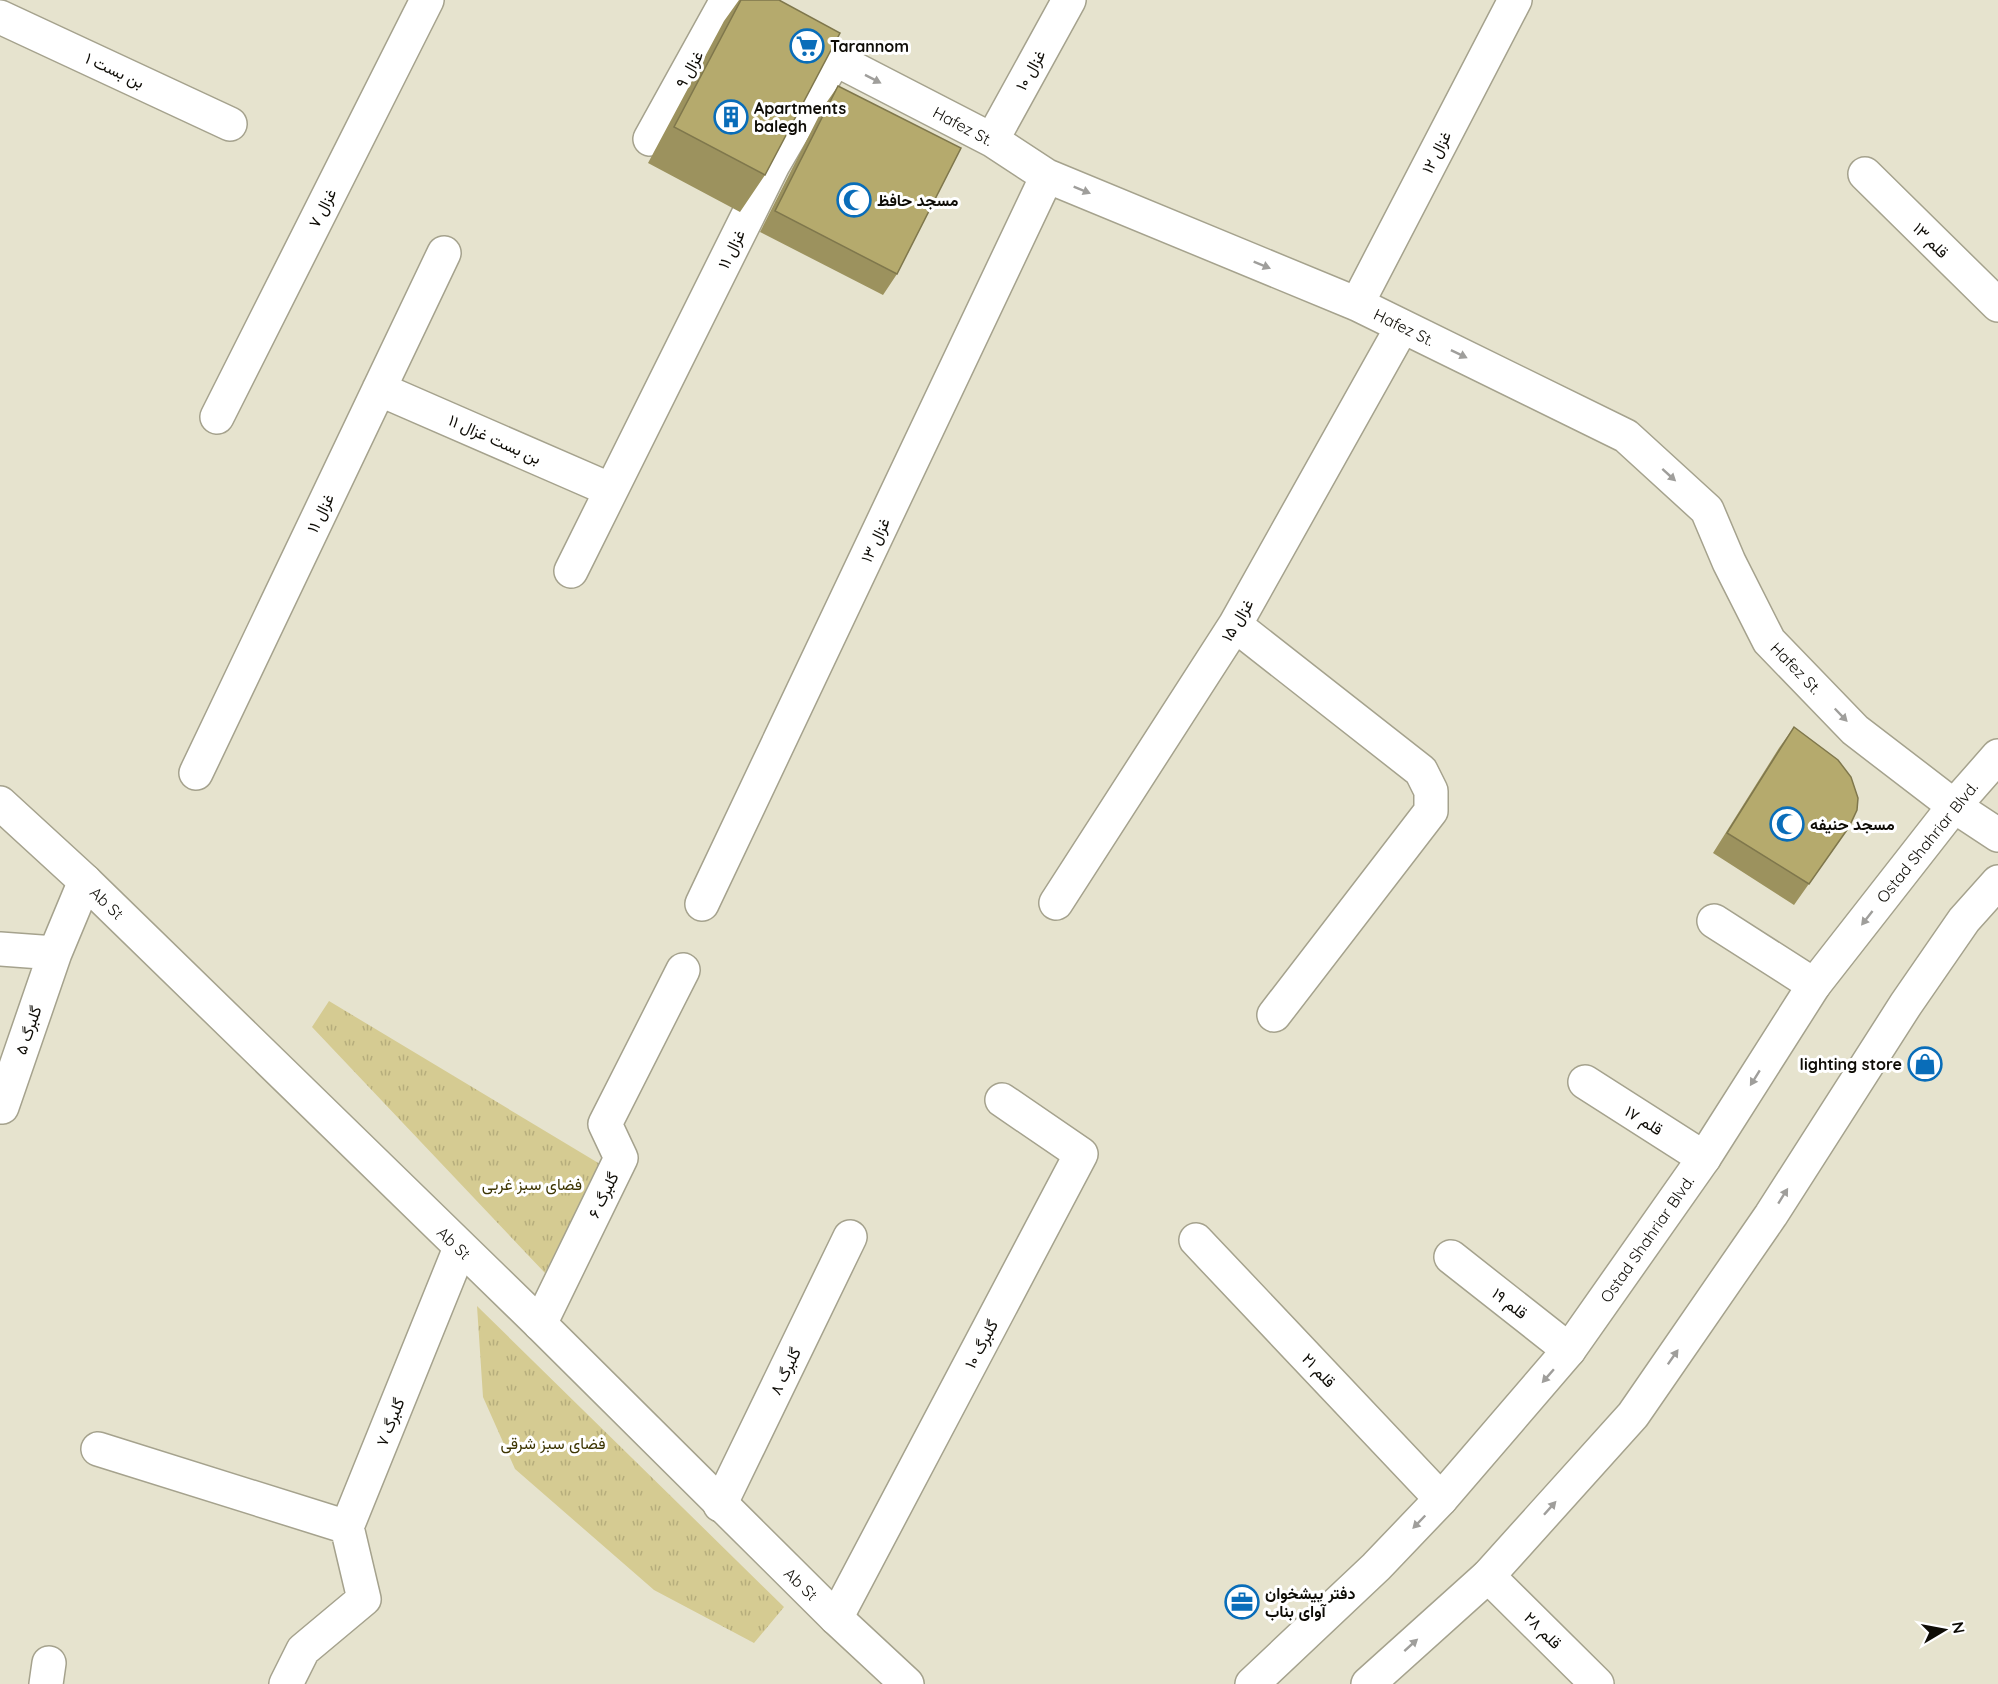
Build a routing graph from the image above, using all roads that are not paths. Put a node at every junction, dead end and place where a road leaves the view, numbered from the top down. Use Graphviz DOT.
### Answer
graph roads {
  1 [pos="427,0"];
  2 [pos="729,0"];
  3 [pos="1069,0"];
  4 [pos="1515,0"];
  5 [pos="764,8"];
  6 [pos="0,17"];
  7 [pos="835,59"];
  8 [pos="230,123"];
  9 [pos="650,138"];
  10 [pos="992,140"];
  11 [pos="1865,174"];
  12 [pos="1047,176"];
  13 [pos="444,253"];
  14 [pos="1357,304"];
  15 [pos="1998,305"];
  16 [pos="1402,327"];
  17 [pos="379,389"];
  18 [pos="217,417"];
  19 [pos="611,490"];
  20 [pos="571,571"];
  21 [pos="1235,625"];
  22 [pos="1998,756"];
  23 [pos="196,773"];
  24 [pos="0,803"];
  25 [pos="1954,806"];
  26 [pos="1998,835"];
  27 [pos="85,881"];
  28 [pos="1998,882"];
  29 [pos="1056,903"];
  30 [pos="702,904"];
  31 [pos="1714,921"];
  32 [pos="0,949"];
  33 [pos="54,953"];
  34 [pos="682,970"];
  35 [pos="1814,985"];
  36 [pos="1274,1015"];
  37 [pos="1585,1082"];
  38 [pos="1002,1100"];
  39 [pos="2,1107"];
  40 [pos="1704,1158"];
  41 [pos="850,1237"];
  42 [pos="1196,1240"];
  43 [pos="460,1248"];
  44 [pos="1451,1257"];
  45 [pos="540,1324"];
  46 [pos="1569,1350"];
  47 [pos="98,1449"];
  48 [pos="1441,1499"];
  49 [pos="720,1505"];
  50 [pos="347,1527"];
  51 [pos="1488,1576"];
  52 [pos="836,1618"];
  53 [pos="286,1684"];
  54 [pos="907,1684"];
  55 [pos="1252,1684"];
  56 [pos="1368,1684"];
  57 [pos="1598,1684"];
  1 -- 18 [label="main road, غزال ۷"];
  2 -- 5 [label="main road, Hafez St."];
  2 -- 9 [label="main road, غزال ۹"];
  3 -- 10 [label="main road, غزال ۱۰"];
  4 -- 14 [label="main road, غزال ۱۲"];
  5 -- 7 [label="main road, Hafez St."];
  6 -- 8 [label="main road, بن بست ۱"];
  7 -- 10 [label="main road, Hafez St., one-way"];
  7 -- 19 [label="main road, غزال ۱۱"];
  10 -- 12 [label="main road, Hafez St."];
  11 -- 15 [label="main road, قلم ۱۳"];
  12 -- 14 [label="main road, Hafez St., one-way"];
  12 -- 30 [label="main road, غزال ۱۳"];
  13 -- 17 [label="main road, غزال ۱۱"];
  14 -- 16 [label="main road, Hafez St."];
  16 -- 21 [label="main road, غزال ۱۵"];
  16 -- 25 [label="main road, Hafez St., one-way"];
  17 -- 19 [label="main road, بن بست غزال ۱۱"];
  17 -- 23 [label="main road, غزال ۱۱"];
  19 -- 20 [label="main road, غزال ۱۱"];
  21 -- 29 [label="main road, غزال ۱۵"];
  21 -- 36 [label="main road"];
  22 -- 25 [label="main road, Ostad Shahriar Blvd."];
  24 -- 27 [label="main road, Ab St"];
  25 -- 26 [label="main road, Hafez St."];
  25 -- 35 [label="main road, Ostad Shahriar Blvd., one-way"];
  27 -- 33 [label="main road, گلبرگ ۵"];
  27 -- 43 [label="main road, Ab St"];
  51 -- 28 [label="main road, one-way"];
  31 -- 35 [label="main road"];
  32 -- 33 [label="main road"];
  33 -- 39 [label="main road, گلبرگ ۵"];
  34 -- 45 [label="main road, گلبرگ ۶"];
  35 -- 40 [label="main road, Ostad Shahriar Blvd., one-way"];
  37 -- 40 [label="main road, قلم ۱۷"];
  38 -- 52 [label="main road, گلبرگ ۱۰"];
  40 -- 46 [label="main road, Ostad Shahriar Blvd."];
  41 -- 49 [label="main road, گلبرگ ۸"];
  42 -- 48 [label="main road, قلم ۲۱"];
  43 -- 45 [label="main road, Ab St"];
  43 -- 50 [label="main road, گلبرگ ۷"];
  44 -- 46 [label="main road, قلم ۱۹"];
  45 -- 49 [label="main road, Ab St"];
  46 -- 48 [label="main road, Ostad Shahriar Blvd., one-way"];
  47 -- 50 [label="main road"];
  48 -- 55 [label="main road, Ostad Shahriar Blvd., one-way"];
  49 -- 52 [label="main road, Ab St"];
  50 -- 53 [label="main road"];
  56 -- 51 [label="main road, one-way"];
  51 -- 57 [label="main road, قلم ۲۸"];
  52 -- 54 [label="main road, Ab St"];
}
